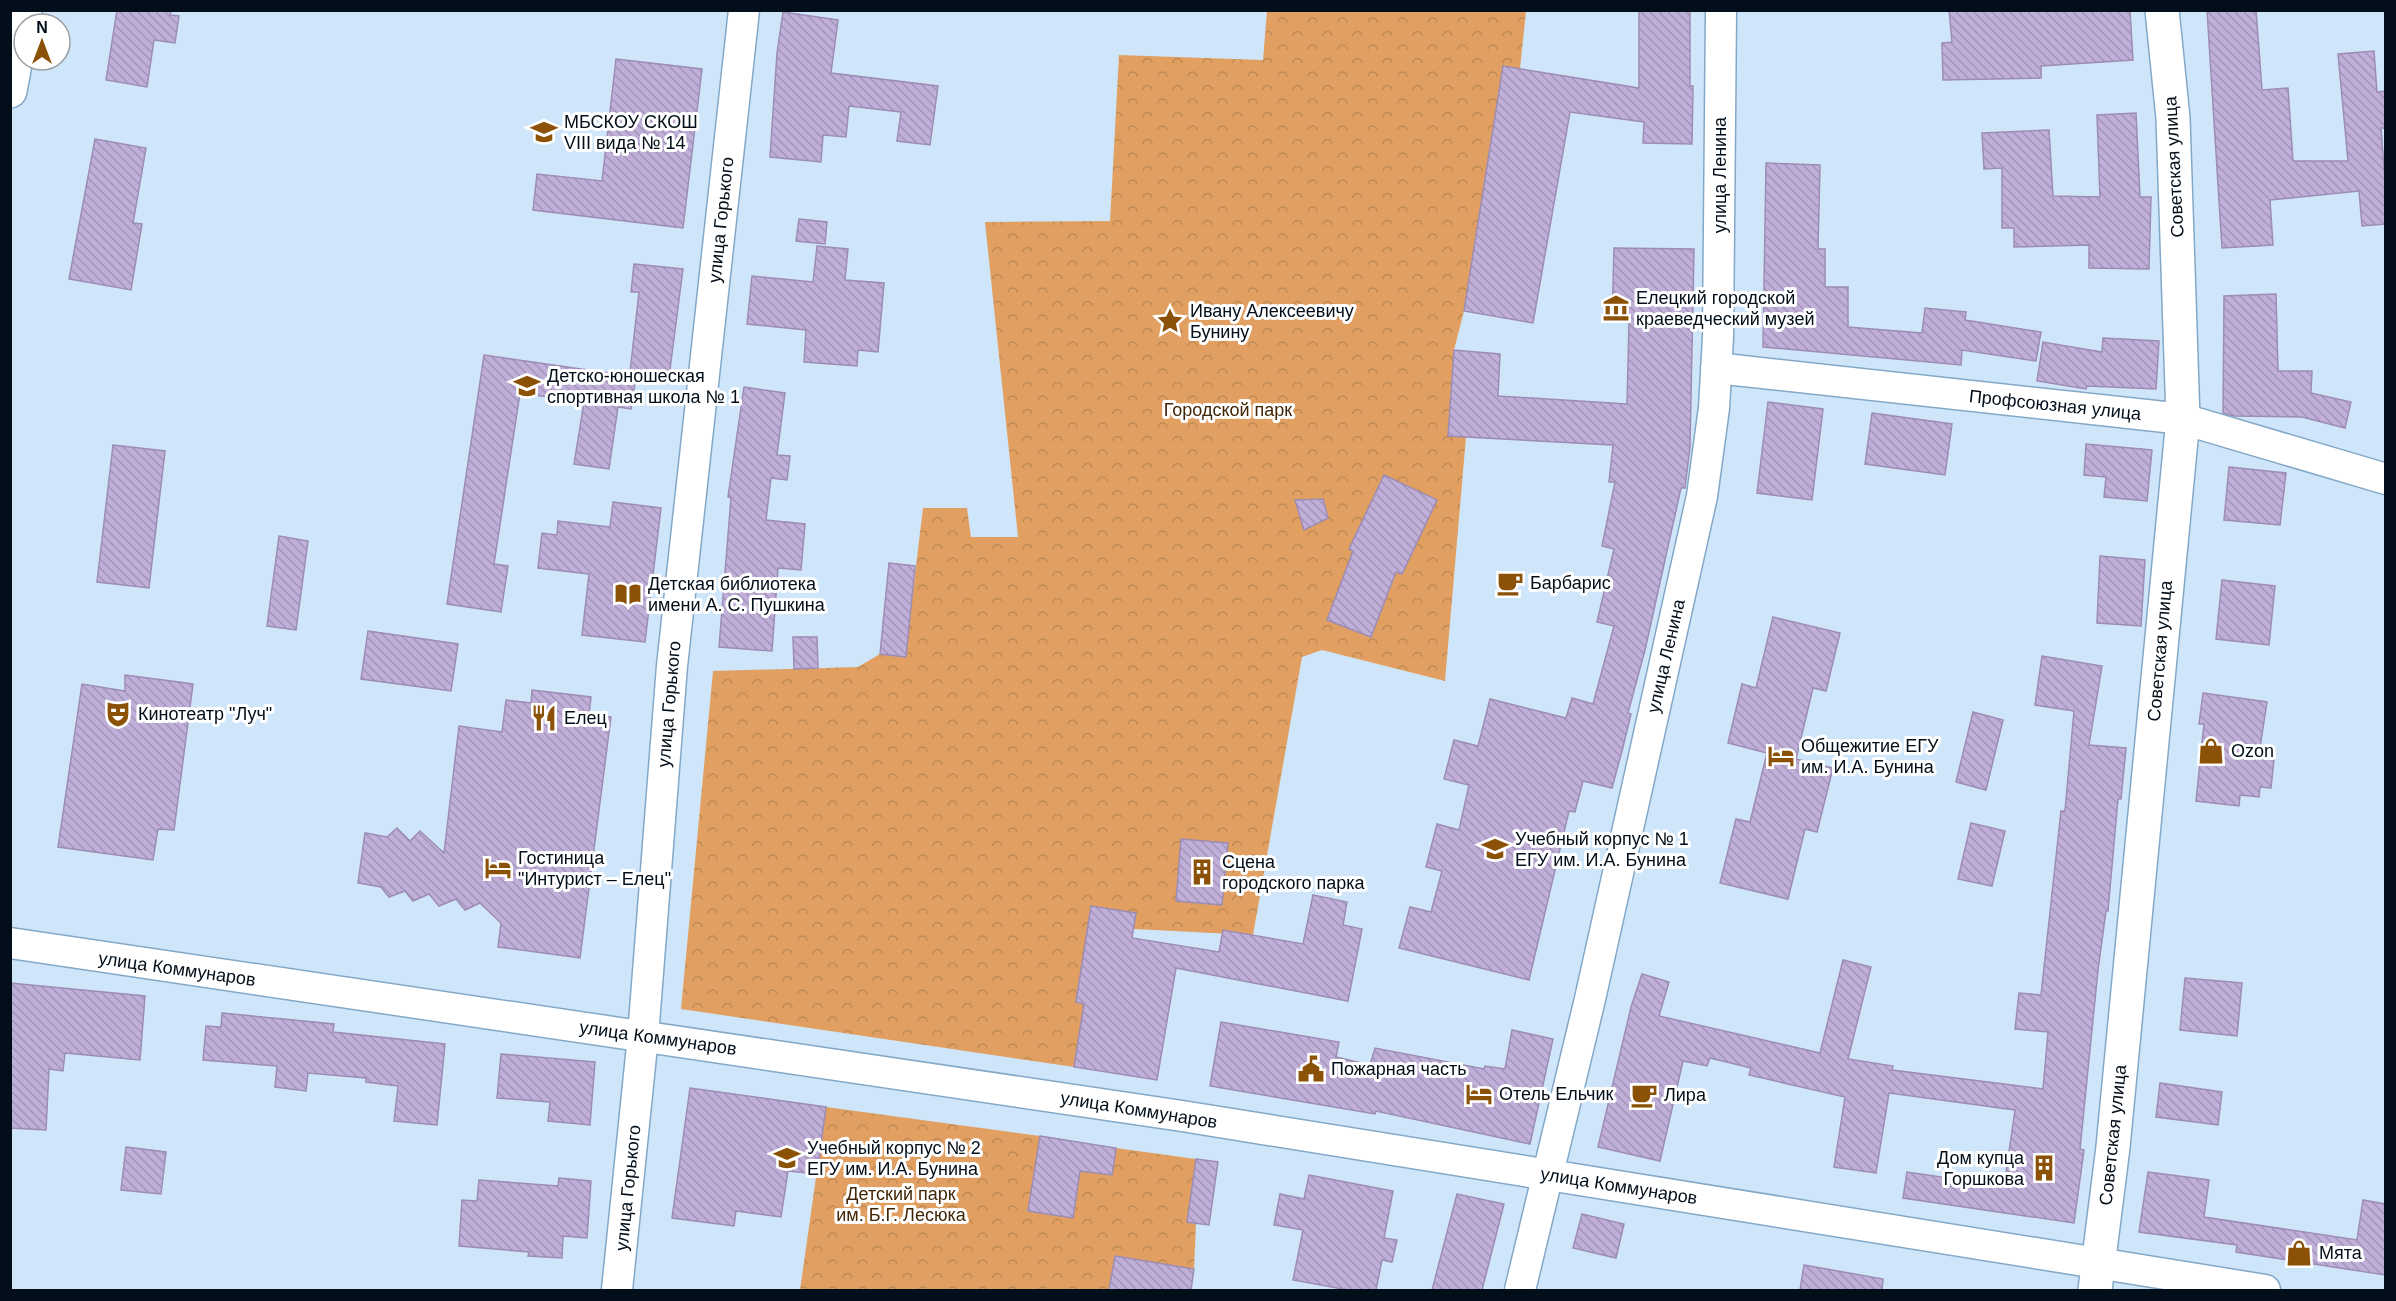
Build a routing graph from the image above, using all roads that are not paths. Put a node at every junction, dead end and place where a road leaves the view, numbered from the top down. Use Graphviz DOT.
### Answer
graph roads {
  1 [pos="25,10"];
  2 [pos="744,10"];
  3 [pos="1721,10"];
  4 [pos="2162,10"];
  5 [pos="10,91"];
  6 [pos="1716,368"];
  7 [pos="2183,418"];
  8 [pos="2385,479"];
  9 [pos="10,943"];
  10 [pos="643,1036"];
  11 [pos="1547,1175"];
  12 [pos="2097,1277"];
  13 [pos="617,1290"];
  14 [pos="1520,1290"];
  15 [pos="2265,1290"];
  1 -- 5 [label="street"];
  2 -- 10 [label="street, улица Горького"];
  3 -- 6 [label="street, улица Ленина"];
  4 -- 7 [label="street, Советская улица"];
  6 -- 7 [label="street, Профсоюзная улица"];
  6 -- 11 [label="street, улица Ленина"];
  7 -- 8 [label="street, Профсоюзная улица"];
  7 -- 12 [label="street, Советская улица"];
  9 -- 10 [label="street, улица Коммунаров"];
  10 -- 11 [label="street, улица Коммунаров"];
  10 -- 13 [label="street, улица Горького"];
  11 -- 12 [label="street, улица Коммунаров"];
  11 -- 14 [label="street, улица Ленина"];
  12 -- 15 [label="street, улица Коммунаров"];
}
